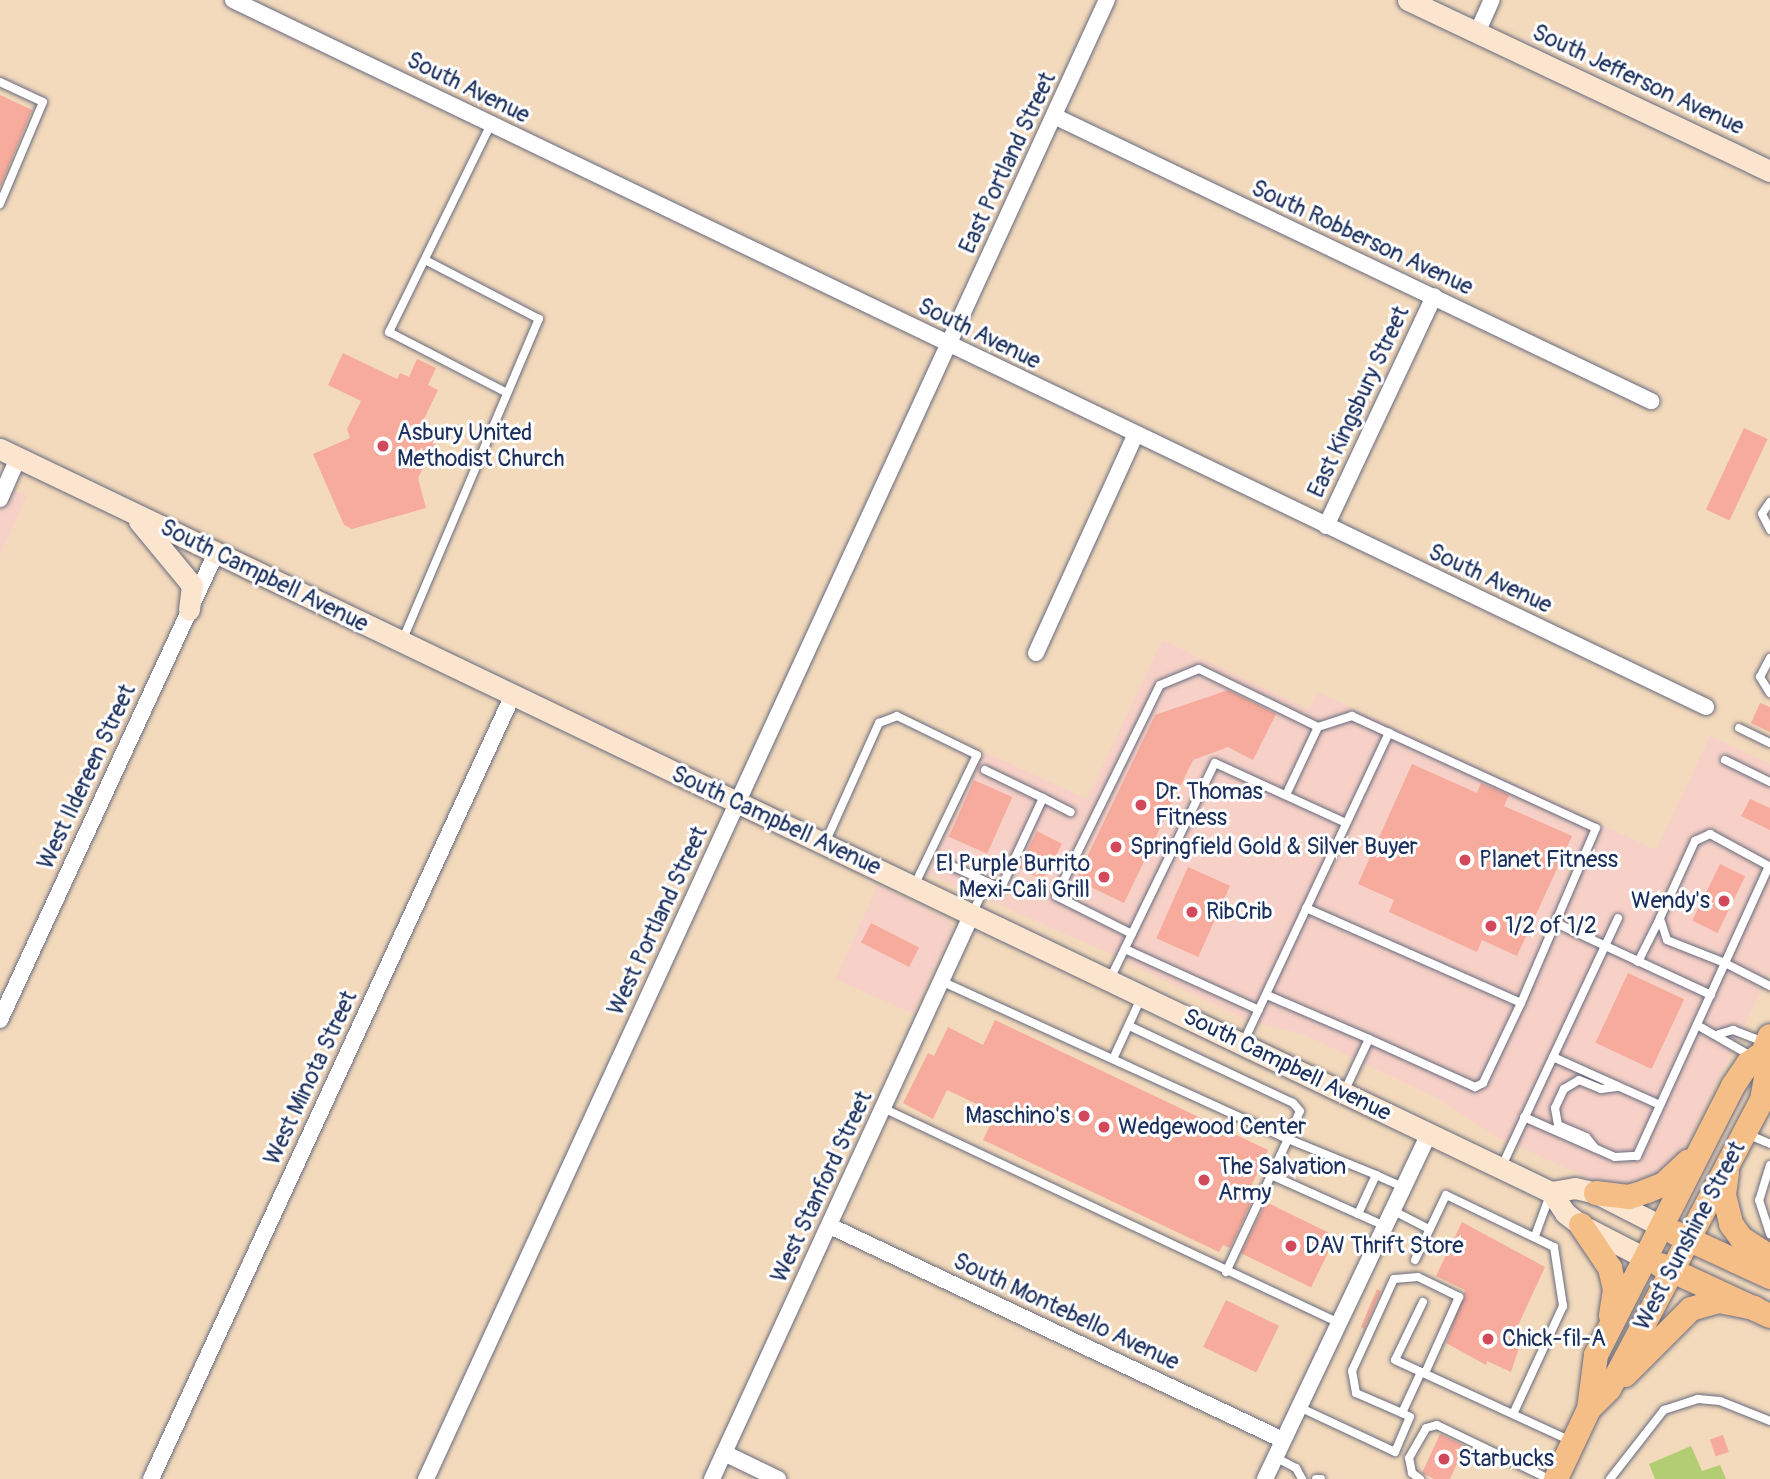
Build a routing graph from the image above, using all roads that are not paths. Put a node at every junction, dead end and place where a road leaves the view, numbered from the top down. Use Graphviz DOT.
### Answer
graph roads {
  1 [pos="233,0"];
  2 [pos="1107,0"];
  3 [pos="1408,0"];
  4 [pos="1492,0"];
  5 [pos="1477,33"];
  6 [pos="0,82"];
  7 [pos="1055,117"];
  8 [pos="491,124"];
  9 [pos="1770,171"];
  10 [pos="0,204"];
  11 [pos="425,260"];
  12 [pos="1434,296"];
  13 [pos="950,345"];
  14 [pos="507,393"];
  15 [pos="1651,401"];
  16 [pos="1135,436"];
  17 [pos="9,454"];
  18 [pos="0,499"];
  19 [pos="1770,502"];
  20 [pos="131,512"];
  21 [pos="1326,527"];
  22 [pos="1770,530"];
  23 [pos="216,552"];
  24 [pos="189,610"];
  25 [pos="401,642"];
  26 [pos="1036,653"];
  27 [pos="1770,658"];
  28 [pos="1770,693"];
  29 [pos="513,695"];
  30 [pos="1706,707"];
  31 [pos="1318,727"];
  32 [pos="1739,728"];
  33 [pos="1389,733"];
  34 [pos="1770,743"];
  35 [pos="1725,760"];
  36 [pos="985,770"];
  37 [pos="1770,782"];
  38 [pos="1286,795"];
  39 [pos="1042,798"];
  40 [pos="738,803"];
  41 [pos="1070,812"];
  42 [pos="1346,823"];
  43 [pos="824,844"];
  44 [pos="943,862"];
  45 [pos="1769,866"];
  46 [pos="987,882"];
  47 [pos="914,886"];
  48 [pos="1306,908"];
  49 [pos="972,914"];
  50 [pos="1618,918"];
  51 [pos="1660,918"];
  52 [pos="1556,923"];
  53 [pos="1132,934"];
  54 [pos="1605,947"];
  55 [pos="1125,949"];
  56 [pos="1638,962"];
  57 [pos="1725,963"];
  58 [pos="1110,979"];
  59 [pos="941,981"];
  60 [pos="1770,986"];
  61 [pos="1143,995"];
  62 [pos="1268,995"];
  63 [pos="1712,995"];
  64 [pos="1521,1003"];
  65 [pos="1259,1010"];
  66 [pos="0,1020"];
  67 [pos="1698,1025"];
  68 [pos="1129,1026"];
  69 [pos="1719,1034"];
  70 [pos="1369,1039"];
  71 [pos="1243,1043"];
  72 [pos="1765,1049"];
  73 [pos="1553,1057"];
  74 [pos="1114,1059"];
  75 [pos="1617,1087"];
  76 [pos="1344,1092"];
  77 [pos="1660,1105"];
  78 [pos="883,1108"];
  79 [pos="1524,1117"];
  80 [pos="1429,1133"];
  81 [pos="1744,1133"];
  82 [pos="1288,1139"];
  83 [pos="1770,1144"];
  84 [pos="1700,1149"];
  85 [pos="1597,1150"];
  86 [pos="1729,1163"];
  87 [pos="1770,1165"];
  88 [pos="1501,1168"];
  89 [pos="1271,1175"];
  90 [pos="1376,1175"];
  91 [pos="1403,1187"];
  92 [pos="1551,1192"];
  93 [pos="1596,1193"];
  94 [pos="1392,1210"];
  95 [pos="1358,1214"];
  96 [pos="1581,1225"];
  97 [pos="830,1226"];
  98 [pos="1385,1226"];
  99 [pos="1661,1226"];
  100 [pos="1429,1229"];
  101 [pos="1770,1234"];
  102 [pos="1535,1236"];
  103 [pos="1689,1240"];
  104 [pos="1770,1257"];
  105 [pos="1645,1258"];
  106 [pos="1415,1260"];
  107 [pos="1672,1271"];
  108 [pos="1226,1272"];
  109 [pos="1770,1277"];
  110 [pos="1423,1302"];
  111 [pos="1762,1312"];
  112 [pos="1339,1323"];
  113 [pos="1609,1330"];
  114 [pos="1423,1373"];
  115 [pos="1609,1389"];
  116 [pos="1299,1407"];
  117 [pos="1589,1409"];
  118 [pos="1402,1413"];
  119 [pos="1513,1414"];
  120 [pos="1770,1421"];
  121 [pos="1401,1437"];
  122 [pos="1283,1440"];
  123 [pos="1573,1442"];
  124 [pos="1416,1445"];
  125 [pos="724,1453"];
  126 [pos="1275,1457"];
  127 [pos="151,1479"];
  128 [pos="426,1479"];
  129 [pos="712,1479"];
  130 [pos="778,1479"];
  131 [pos="1265,1479"];
  132 [pos="1302,1479"];
  133 [pos="1420,1479"];
  134 [pos="1549,1479"];
  135 [pos="1556,1479"];
  136 [pos="1610,1479"];
  1 -- 8 [label="street, South Avenue"];
  2 -- 7 [label="street, East Portland Street"];
  3 -- 5 [label="main road, South Jefferson Avenue"];
  4 -- 5 [label="street"];
  5 -- 9 [label="main road, South Jefferson Avenue"];
  6 -- 10 [label="lane"];
  7 -- 12 [label="street, South Robberson Avenue"];
  7 -- 13 [label="street, East Portland Street"];
  8 -- 11 [label="lane"];
  8 -- 13 [label="street, South Avenue"];
  11 -- 14 [label="lane"];
  11 -- 14 [label="lane"];
  12 -- 15 [label="street, South Robberson Avenue"];
  12 -- 21 [label="street, East Kingsbury Street"];
  13 -- 16 [label="street, South Avenue"];
  13 -- 40 [label="street, West Portland Street"];
  14 -- 25 [label="lane"];
  16 -- 21 [label="street, South Avenue"];
  16 -- 26 [label="street"];
  17 -- 18 [label="street"];
  17 -- 20 [label="main road, South Campbell Avenue"];
  19 -- 22 [label="lane"];
  20 -- 23 [label="main road, South Campbell Avenue"];
  20 -- 24 [label="main road"];
  21 -- 30 [label="street, South Avenue"];
  23 -- 24 [label="street, West Ildereen Street"];
  23 -- 25 [label="main road, South Campbell Avenue"];
  24 -- 66 [label="street, West Ildereen Street"];
  25 -- 29 [label="main road, South Campbell Avenue"];
  27 -- 28 [label="lane"];
  29 -- 40 [label="main road, South Campbell Avenue"];
  29 -- 127 [label="street, West Minota Street"];
  31 -- 33 [label="lane"];
  31 -- 38 [label="lane"];
  31 -- 53 [label="lane"];
  32 -- 34 [label="lane"];
  33 -- 42 [label="lane"];
  33 -- 52 [label="lane"];
  35 -- 37 [label="lane"];
  36 -- 39 [label="lane"];
  38 -- 42 [label="lane"];
  38 -- 53 [label="lane"];
  39 -- 41 [label="lane"];
  39 -- 46 [label="lane"];
  40 -- 43 [label="main road, South Campbell Avenue"];
  40 -- 128 [label="street, West Portland Street"];
  42 -- 48 [label="lane"];
  43 -- 47 [label="main road, South Campbell Avenue"];
  43 -- 47 [label="lane"];
  44 -- 46 [label="lane"];
  45 -- 51 [label="lane"];
  45 -- 57 [label="lane"];
  46 -- 49 [label="lane"];
  47 -- 49 [label="main road, South Campbell Avenue"];
  48 -- 62 [label="lane"];
  48 -- 64 [label="lane"];
  49 -- 58 [label="main road, South Campbell Avenue"];
  49 -- 59 [label="street, West Stanford Street"];
  50 -- 54 [label="lane"];
  51 -- 56 [label="lane"];
  51 -- 57 [label="lane"];
  52 -- 54 [label="lane"];
  52 -- 64 [label="lane"];
  53 -- 55 [label="lane"];
  54 -- 56 [label="lane"];
  54 -- 73 [label="lane"];
  55 -- 58 [label="lane"];
  55 -- 65 [label="lane"];
  56 -- 63 [label="lane"];
  57 -- 60 [label="lane"];
  57 -- 63 [label="lane"];
  58 -- 61 [label="main road, South Campbell Avenue"];
  59 -- 74 [label="lane"];
  59 -- 78 [label="street, West Stanford Street"];
  61 -- 68 [label="lane"];
  61 -- 71 [label="main road, South Campbell Avenue"];
  62 -- 65 [label="lane"];
  62 -- 70 [label="lane"];
  63 -- 67 [label="lane"];
  64 -- 70 [label="lane"];
  65 -- 71 [label="lane"];
  67 -- 69 [label="lane"];
  67 -- 77 [label="lane"];
  68 -- 74 [label="lane"];
  68 -- 82 [label="lane"];
  69 -- 72 [label="lane"];
  69 -- 72 [label="lane"];
  70 -- 76 [label="lane"];
  71 -- 76 [label="main road, South Campbell Avenue"];
  72 -- 81 [label="main road, West Sunshine Street"];
  72 -- 84 [label="main road, West Sunshine Street"];
  73 -- 75 [label="lane"];
  73 -- 79 [label="lane"];
  74 -- 82 [label="lane"];
  75 -- 77 [label="lane"];
  75 -- 85 [label="lane"];
  76 -- 80 [label="main road, South Campbell Avenue"];
  77 -- 85 [label="lane"];
  78 -- 97 [label="street, West Stanford Street"];
  78 -- 108 [label="lane"];
  79 -- 85 [label="lane"];
  79 -- 88 [label="lane"];
  80 -- 88 [label="main road, South Campbell Avenue"];
  80 -- 91 [label="street"];
  81 -- 83 [label="lane"];
  81 -- 86 [label="main road, West Sunshine Street"];
  82 -- 89 [label="lane"];
  82 -- 90 [label="lane"];
  84 -- 93 [label="main road"];
  84 -- 99 [label="main road, West Sunshine Street"];
  86 -- 103 [label="main road, West Sunshine Street"];
  86 -- 104 [label="main road"];
  87 -- 101 [label="lane"];
  88 -- 92 [label="main road, South Campbell Avenue"];
  89 -- 95 [label="lane"];
  89 -- 108 [label="lane"];
  90 -- 91 [label="lane"];
  90 -- 95 [label="lane"];
  91 -- 94 [label="street"];
  92 -- 93 [label="main road, South Campbell Avenue"];
  92 -- 96 [label="main road, South Campbell Avenue"];
  92 -- 102 [label="lane"];
  93 -- 99 [label="main road, South Campbell Avenue"];
  94 -- 98 [label="street"];
  94 -- 100 [label="lane"];
  95 -- 98 [label="lane"];
  96 -- 105 [label="main road, South Campbell Avenue"];
  96 -- 113 [label="main road"];
  97 -- 122 [label="street, South Montebello Avenue"];
  97 -- 125 [label="street, West Stanford Street"];
  98 -- 112 [label="street"];
  99 -- 103 [label="main road, South Campbell Avenue"];
  99 -- 105 [label="main road, West Sunshine Street"];
  100 -- 102 [label="lane"];
  100 -- 106 [label="lane"];
  102 -- 119 [label="lane"];
  103 -- 107 [label="main road, West Sunshine Street"];
  103 -- 109 [label="main road, South Campbell Avenue"];
  105 -- 107 [label="main road, South Campbell Avenue"];
  105 -- 113 [label="main road, West Sunshine Street"];
  107 -- 111 [label="main road, South Campbell Avenue"];
  107 -- 115 [label="main road, West Sunshine Street"];
  108 -- 112 [label="lane"];
  110 -- 114 [label="lane"];
  111 -- 115 [label="main road"];
  112 -- 116 [label="street"];
  113 -- 117 [label="main road, West Sunshine Street"];
  114 -- 118 [label="lane"];
  114 -- 118 [label="lane"];
  114 -- 119 [label="lane"];
  115 -- 117 [label="main road, West Sunshine Street"];
  116 -- 121 [label="lane"];
  116 -- 122 [label="street"];
  117 -- 123 [label="main road, West Sunshine Street"];
  118 -- 121 [label="lane"];
  119 -- 123 [label="lane"];
  120 -- 136 [label="lane"];
  121 -- 124 [label="lane"];
  122 -- 126 [label="street"];
  123 -- 135 [label="main road, West Sunshine Street"];
  124 -- 133 [label="lane"];
  124 -- 134 [label="lane"];
  125 -- 129 [label="street, West Stanford Street"];
  125 -- 130 [label="street"];
  126 -- 131 [label="street"];
  126 -- 132 [label="lane"];
}
